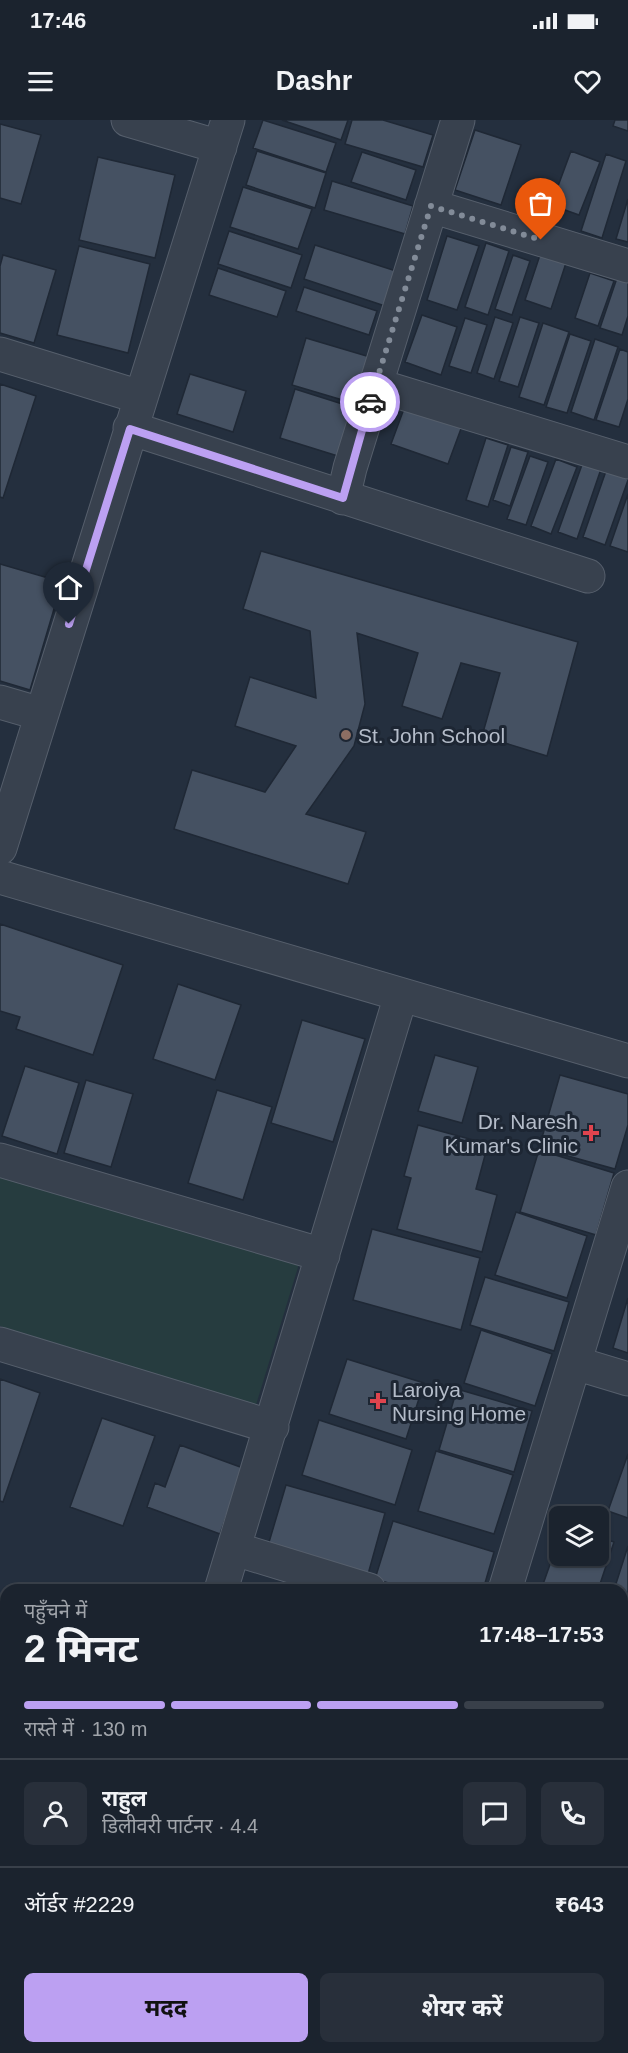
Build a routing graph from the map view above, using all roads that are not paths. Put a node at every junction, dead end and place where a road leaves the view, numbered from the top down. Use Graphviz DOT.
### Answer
graph roads {
  1 [pos="128,120"];
  2 [pos="458,120"];
  3 [pos="224,134"];
  4 [pos="431,206"];
  5 [pos="628,266"];
  6 [pos="0,354"];
  7 [pos="376,385"];
  8 [pos="140,398"];
  9 [pos="130,429"];
  10 [pos="628,462"];
  11 [pos="343,498"];
  12 [pos="588,576"];
  13 [pos="0,702"];
  14 [pos="41,714"];
  15 [pos="0,848"];
  16 [pos="0,877"];
  17 [pos="401,995"];
  18 [pos="628,1061"];
  19 [pos="0,1160"];
  20 [pos="628,1187"];
  21 [pos="323,1255"];
  22 [pos="0,1344"];
  23 [pos="575,1363"];
  24 [pos="628,1378"];
  25 [pos="272,1426"];
  26 [pos="234,1549"];
  27 [pos="223,1584"];
  28 [pos="349,1584"];
  29 [pos="506,1584"];
  1 -- 3 [label="street"];
  2 -- 4 [label="street"];
  3 -- 8 [label="street"];
  4 -- 5 [label="street"];
  4 -- 7 [label="street"];
  6 -- 8 [label="street"];
  7 -- 10 [label="street"];
  7 -- 11 [label="street"];
  8 -- 9 [label="street"];
  9 -- 11 [label="street"];
  9 -- 14 [label="street"];
  11 -- 12 [label="street"];
  13 -- 14 [label="street"];
  14 -- 15 [label="street"];
  16 -- 17 [label="street"];
  17 -- 18 [label="street"];
  17 -- 21 [label="street"];
  19 -- 21 [label="street"];
  20 -- 23 [label="street"];
  21 -- 25 [label="street"];
  22 -- 25 [label="street"];
  23 -- 24 [label="street"];
  23 -- 29 [label="street"];
  25 -- 26 [label="street"];
  26 -- 27 [label="street"];
  26 -- 28 [label="street"];
}
